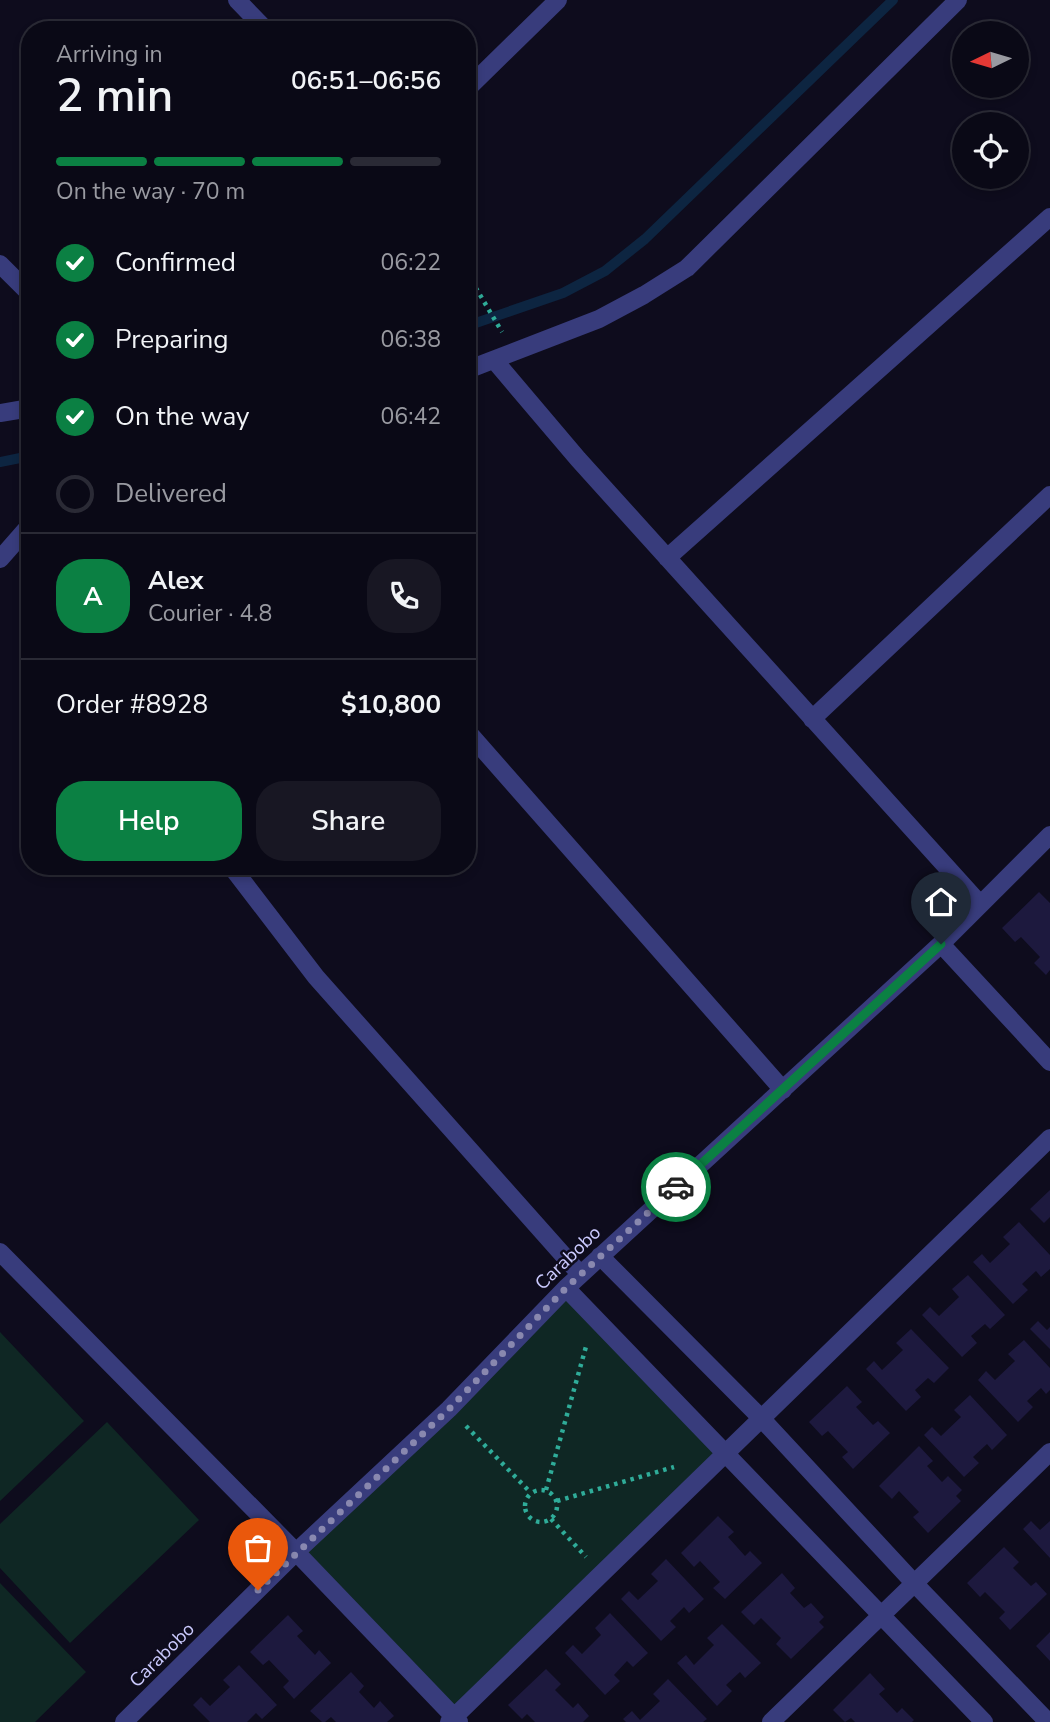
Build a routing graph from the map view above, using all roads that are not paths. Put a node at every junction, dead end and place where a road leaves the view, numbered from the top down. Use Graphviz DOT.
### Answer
graph roads {
  1 [pos="237,0"];
  2 [pos="558,0"];
  3 [pos="958,0"];
  4 [pos="257,21"];
  5 [pos="476,80"];
  6 [pos="1050,217"];
  7 [pos="0,264"];
  8 [pos="21,285"];
  9 [pos="494,360"];
  10 [pos="476,367"];
  11 [pos="21,410"];
  12 [pos="0,413"];
  13 [pos="1050,495"];
  14 [pos="21,538"];
  15 [pos="667,558"];
  16 [pos="0,559"];
  17 [pos="811,719"];
  18 [pos="476,741"];
  19 [pos="1050,835"];
  20 [pos="237,875"];
  21 [pos="979,904"];
  22 [pos="941,944"];
  23 [pos="1050,1062"];
  24 [pos="783,1090"];
  25 [pos="1050,1138"];
  26 [pos="0,1252"];
  27 [pos="600,1256"];
  28 [pos="580,1274"];
  29 [pos="566,1288"];
  30 [pos="761,1418"];
  31 [pos="725,1452"];
  32 [pos="1050,1452"];
  33 [pos="296,1552"];
  34 [pos="915,1584"];
  35 [pos="883,1615"];
  36 [pos="454,1720"];
  37 [pos="124,1722"];
  38 [pos="771,1722"];
  39 [pos="984,1722"];
  40 [pos="1048,1722"];
  1 -- 4 [label="street"];
  2 -- 5 [label="street"];
  3 -- 9 [label="street"];
  6 -- 15 [label="street"];
  7 -- 8 [label="street"];
  9 -- 10 [label="street"];
  9 -- 15 [label="street"];
  11 -- 12 [label="street"];
  13 -- 17 [label="street"];
  14 -- 16 [label="street"];
  15 -- 17 [label="street"];
  17 -- 21 [label="street"];
  18 -- 24 [label="street"];
  19 -- 21 [label="street, Carabobo"];
  20 -- 28 [label="street"];
  21 -- 22 [label="street, Carabobo"];
  22 -- 23 [label="street"];
  22 -- 24 [label="street, Carabobo"];
  24 -- 27 [label="street, Carabobo"];
  25 -- 30 [label="street"];
  26 -- 33 [label="street"];
  27 -- 28 [label="street, Carabobo"];
  27 -- 30 [label="street"];
  28 -- 29 [label="street, Carabobo"];
  29 -- 31 [label="street"];
  29 -- 33 [label="street, Carabobo"];
  30 -- 31 [label="street"];
  30 -- 34 [label="street"];
  31 -- 35 [label="street"];
  31 -- 36 [label="street"];
  32 -- 34 [label="street"];
  33 -- 36 [label="street"];
  33 -- 37 [label="street, Carabobo"];
  34 -- 35 [label="street"];
  34 -- 40 [label="street"];
  35 -- 38 [label="street"];
  35 -- 39 [label="street"];
}
